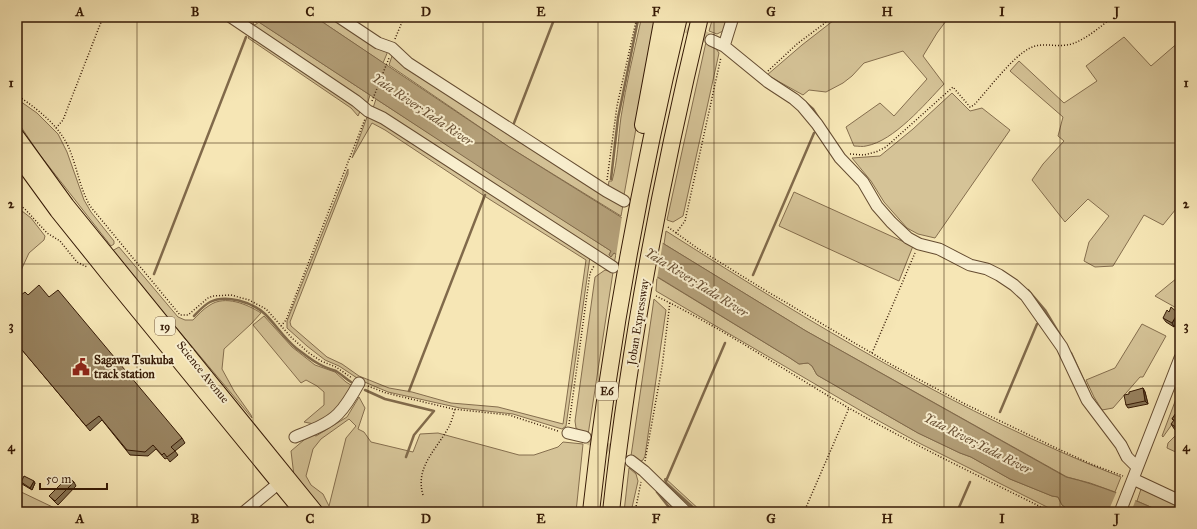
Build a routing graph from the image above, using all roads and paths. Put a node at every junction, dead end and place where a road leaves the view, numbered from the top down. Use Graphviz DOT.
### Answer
graph roads {
  1 [pos="102,17"];
  2 [pos="231,17"];
  3 [pos="339,17"];
  4 [pos="404,17"];
  5 [pos="637,17"];
  6 [pos="663,17"];
  7 [pos="679,17"];
  8 [pos="700,17"];
  9 [pos="733,17"];
  10 [pos="833,17"];
  11 [pos="1113,17"];
  12 [pos="711,40"];
  13 [pos="724,46"];
  14 [pos="392,50"];
  15 [pos="762,77"];
  16 [pos="17,95"];
  17 [pos="368,111"];
  18 [pos="56,128"];
  19 [pos="17,136"];
  20 [pos="17,156"];
  21 [pos="840,158"];
  22 [pos="606,191"];
  23 [pos="630,208"];
  24 [pos="17,213"];
  25 [pos="1176,222"];
  26 [pos="1180,224"];
  27 [pos="661,226"];
  28 [pos="676,233"];
  29 [pos="919,244"];
  30 [pos="598,258"];
  31 [pos="96,259"];
  32 [pos="622,266"];
  33 [pos="656,296"];
  34 [pos="670,302"];
  35 [pos="281,326"];
  36 [pos="872,353"];
  37 [pos="1180,358"];
  38 [pos="359,382"];
  39 [pos="849,408"];
  40 [pos="455,409"];
  41 [pos="568,433"];
  42 [pos="295,437"];
  43 [pos="585,437"];
  44 [pos="631,461"];
  45 [pos="1137,467"];
  46 [pos="644,471"];
  47 [pos="1132,480"];
  48 [pos="278,483"];
  49 [pos="423,495"];
  50 [pos="1180,501"];
  51 [pos="17,508"];
  52 [pos="24,512"];
  53 [pos="244,512"];
  54 [pos="302,512"];
  55 [pos="316,512"];
  56 [pos="591,512"];
  57 [pos="611,512"];
  58 [pos="635,512"];
  59 [pos="686,512"];
  60 [pos="804,512"];
  61 [pos="1052,512"];
  62 [pos="1120,512"];
  1 -- 18 [label="path"];
  2 -- 17 [label="street"];
  3 -- 14 [label="street"];
  4 -- 14 [label="path"];
  5 -- 22 [label="path"];
  6 -- 23 [label="highway"];
  7 -- 23 [label="highway"];
  8 -- 27 [label="highway, Joban Expressway / E6"];
  9 -- 13 [label="street"];
  10 -- 15 [label="path"];
  11 -- 21 [label="path"];
  12 -- 13 [label="street"];
  13 -- 15 [label="street"];
  13 -- 28 [label="path"];
  14 -- 17 [label="path"];
  14 -- 22 [label="street"];
  15 -- 21 [label="street"];
  16 -- 18 [label="path"];
  17 -- 30 [label="street"];
  17 -- 35 [label="path"];
  18 -- 35 [label="path"];
  19 -- 55 [label="main road, Science Avenue / 19"];
  20 -- 31 [label="main road, Science Avenue / 19"];
  21 -- 29 [label="street"];
  22 -- 23 [label="street"];
  23 -- 32 [label="highway, Joban Expressway"];
  24 -- 31 [label="path"];
  25 -- 26 [label="path"];
  27 -- 28 [label="path"];
  27 -- 57 [label="highway, Joban Expressway / E6"];
  28 -- 36 [label="path"];
  29 -- 36 [label="path"];
  29 -- 45 [label="street"];
  30 -- 32 [label="street"];
  30 -- 41 [label="path"];
  31 -- 48 [label="main road, Science Avenue / 19"];
  32 -- 56 [label="highway, Joban Expressway / E6"];
  33 -- 34 [label="path"];
  34 -- 39 [label="path"];
  34 -- 46 [label="path"];
  35 -- 38 [label="path"];
  36 -- 47 [label="path"];
  37 -- 45 [label="street"];
  38 -- 40 [label="path"];
  38 -- 42 [label="street"];
  39 -- 60 [label="path"];
  39 -- 61 [label="path"];
  40 -- 41 [label="path"];
  40 -- 49 [label="path"];
  41 -- 43 [label="street"];
  44 -- 46 [label="street"];
  45 -- 47 [label="street"];
  46 -- 58 [label="path"];
  46 -- 59 [label="street"];
  47 -- 50 [label="street"];
  47 -- 62 [label="street"];
  48 -- 53 [label="street"];
  48 -- 54 [label="main road, Science Avenue / 19"];
  51 -- 52 [label="path"];
}
